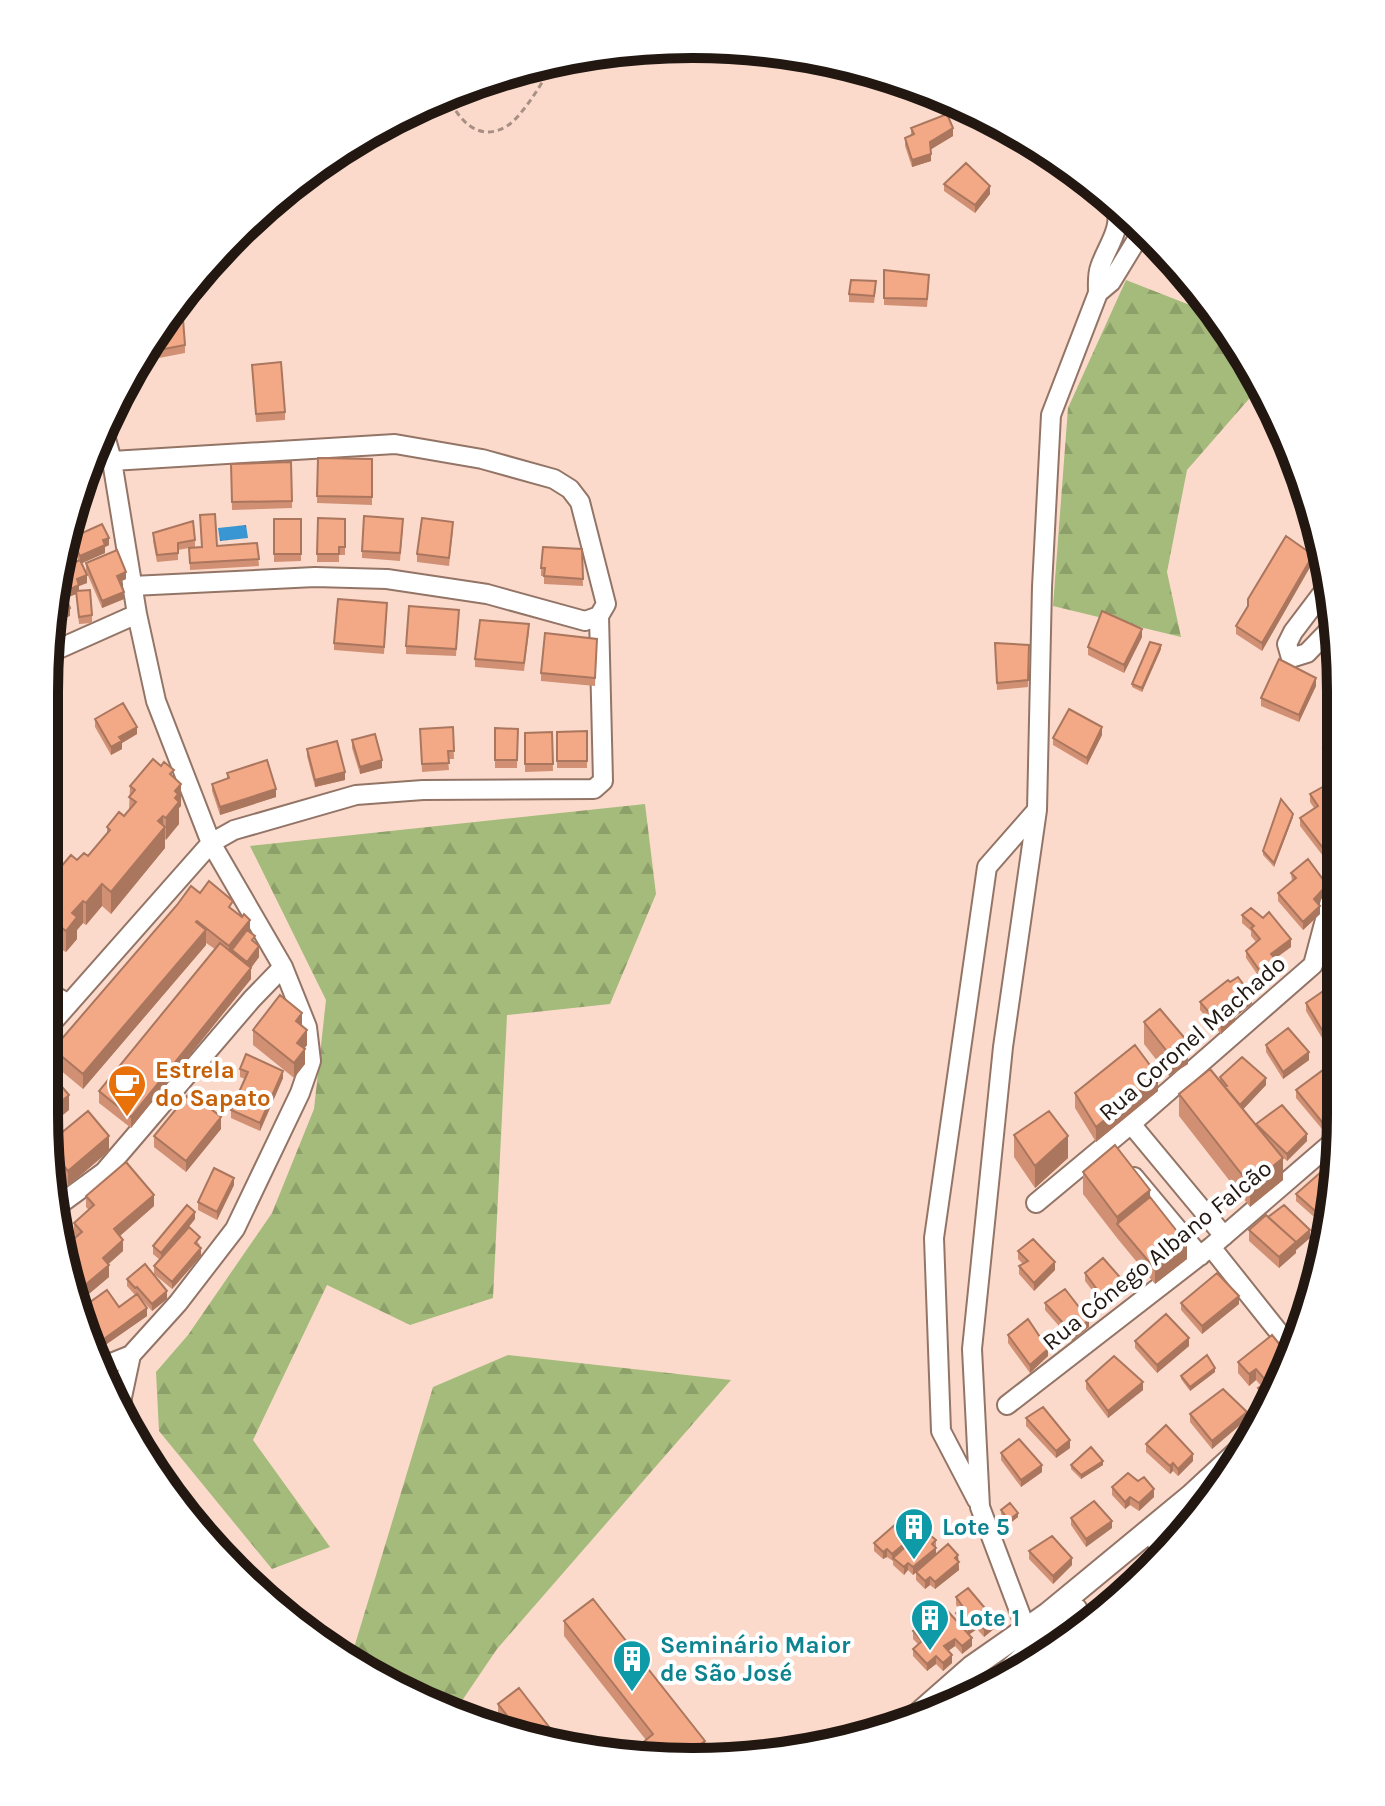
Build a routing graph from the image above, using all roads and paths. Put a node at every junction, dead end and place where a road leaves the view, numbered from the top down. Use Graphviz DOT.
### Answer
graph roads {
  1 [pos="546,76"];
  2 [pos="453,105"];
  3 [pos="1118,222"];
  4 [pos="1129,232"];
  5 [pos="1136,239"];
  6 [pos="1144,247"];
  7 [pos="1103,281"];
  8 [pos="108,446"];
  9 [pos="112,461"];
  10 [pos="132,586"];
  11 [pos="1320,597"];
  12 [pos="137,614"];
  13 [pos="599,616"];
  14 [pos="1324,635"];
  15 [pos="59,649"];
  16 [pos="1037,810"];
  17 [pos="211,843"];
  18 [pos="1327,912"];
  19 [pos="283,967"];
  20 [pos="58,998"];
  21 [pos="69,1004"];
  22 [pos="58,1016"];
  23 [pos="1131,1124"];
  24 [pos="1326,1148"];
  25 [pos="1116,1155"];
  26 [pos="64,1201"];
  27 [pos="1036,1203"];
  28 [pos="1212,1246"];
  29 [pos="1285,1340"];
  30 [pos="131,1355"];
  31 [pos="109,1364"];
  32 [pos="124,1395"];
  33 [pos="1007,1405"];
  34 [pos="1214,1475"];
  35 [pos="980,1507"];
  36 [pos="1160,1542"];
  37 [pos="1026,1629"];
  38 [pos="1032,1649"];
  39 [pos="972,1667"];
  40 [pos="959,1689"];
  41 [pos="934,1700"];
  1 -- 2 [label="path"];
  3 -- 7 [label="street"];
  4 -- 7 [label="street"];
  5 -- 7 [label="street"];
  6 -- 7 [label="street"];
  7 -- 16 [label="street"];
  8 -- 9 [label="street"];
  9 -- 10 [label="street"];
  9 -- 13 [label="street"];
  10 -- 12 [label="street"];
  10 -- 13 [label="street"];
  11 -- 14 [label="street"];
  12 -- 15 [label="street"];
  12 -- 17 [label="street"];
  13 -- 17 [label="street"];
  16 -- 35 [label="street"];
  16 -- 35 [label="street"];
  17 -- 19 [label="street"];
  17 -- 21 [label="street"];
  18 -- 23 [label="street, Rua Coronel Machado"];
  19 -- 26 [label="street"];
  19 -- 30 [label="street"];
  20 -- 21 [label="street"];
  21 -- 22 [label="street"];
  23 -- 25 [label="street, Rua Coronel Machado"];
  23 -- 28 [label="street"];
  24 -- 28 [label="street, Rua Cónego Albano Falcão"];
  25 -- 27 [label="street, Rua Coronel Machado"];
  25 -- 28 [label="street"];
  28 -- 29 [label="street"];
  28 -- 33 [label="street, Rua Cónego Albano Falcão"];
  30 -- 31 [label="street"];
  30 -- 32 [label="street"];
  34 -- 37 [label="street"];
  35 -- 37 [label="street"];
  36 -- 38 [label="street"];
  37 -- 39 [label="street"];
  39 -- 40 [label="street"];
  39 -- 41 [label="street"];
}
